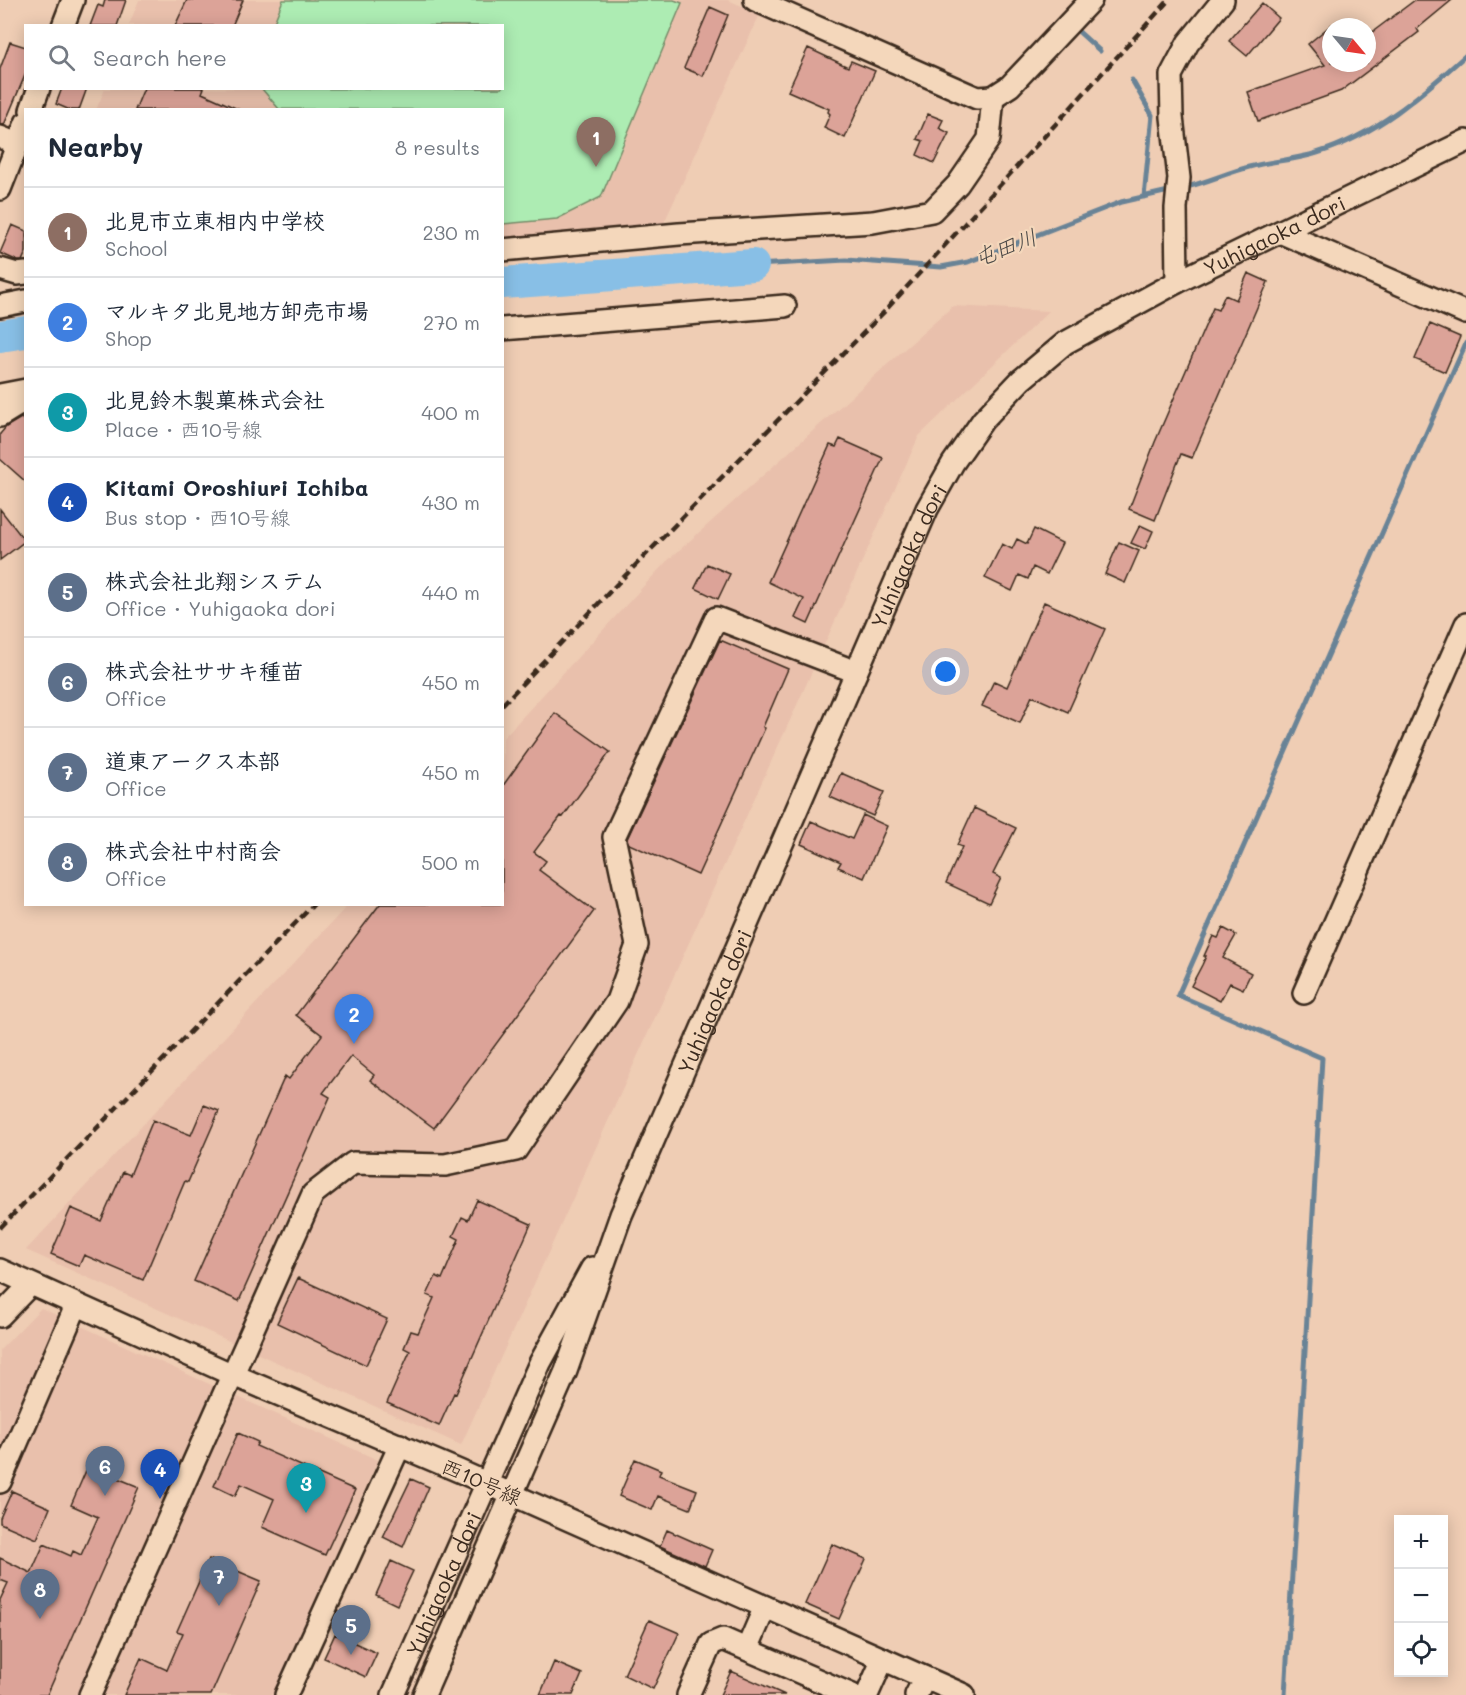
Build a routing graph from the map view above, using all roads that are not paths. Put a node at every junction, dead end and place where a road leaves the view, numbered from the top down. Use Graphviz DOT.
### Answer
graph roads {
  1 [pos="73,0"];
  2 [pos="755,0"];
  3 [pos="1091,0"];
  4 [pos="1223,0"];
  5 [pos="64,24"];
  6 [pos="38,90"];
  7 [pos="993,97"];
  8 [pos="32,108"];
  9 [pos="24,125"];
  10 [pos="9,140"];
  11 [pos="1466,141"];
  12 [pos="0,189"];
  13 [pos="1280,232"];
  14 [pos="504,250"];
  15 [pos="0,270"];
  16 [pos="24,273"];
  17 [pos="1177,282"];
  18 [pos="24,301"];
  19 [pos="0,306"];
  20 [pos="785,306"];
  21 [pos="1466,313"];
  22 [pos="504,328"];
  23 [pos="24,390"];
  24 [pos="0,395"];
  25 [pos="24,401"];
  26 [pos="0,416"];
  27 [pos="1466,624"];
  28 [pos="856,672"];
  29 [pos="1304,993"];
  30 [pos="621,1215"];
  31 [pos="0,1270"];
  32 [pos="30,1284"];
  33 [pos="76,1306"];
  34 [pos="0,1316"];
  35 [pos="231,1374"];
  36 [pos="400,1445"];
  37 [pos="0,1482"];
  38 [pos="486,1483"];
  39 [pos="512,1495"];
  40 [pos="765,1607"];
  41 [pos="747,1649"];
  42 [pos="883,1659"];
  43 [pos="921,1686"];
  44 [pos="90,1695"];
  45 [pos="286,1695"];
  46 [pos="393,1695"];
  47 [pos="424,1695"];
  48 [pos="688,1695"];
  49 [pos="852,1695"];
  50 [pos="867,1695"];
  51 [pos="964,1695"];
  1 -- 5 [label="street"];
  2 -- 7 [label="street"];
  3 -- 7 [label="street"];
  4 -- 17 [label="street"];
  6 -- 8 [label="street"];
  7 -- 14 [label="street"];
  9 -- 10 [label="street"];
  10 -- 12 [label="street"];
  11 -- 13 [label="street, Yuhigaoka dori"];
  13 -- 17 [label="street, Yuhigaoka dori"];
  13 -- 21 [label="street"];
  15 -- 16 [label="street"];
  17 -- 28 [label="street, Yuhigaoka dori"];
  18 -- 19 [label="street"];
  20 -- 22 [label="street"];
  23 -- 24 [label="street"];
  25 -- 26 [label="street"];
  27 -- 29 [label="street"];
  28 -- 30 [label="street, Yuhigaoka dori"];
  28 -- 35 [label="street"];
  30 -- 38 [label="street, Yuhigaoka dori"];
  30 -- 39 [label="street, Yuhigaoka dori"];
  31 -- 32 [label="street, 西10号線"];
  32 -- 33 [label="street, 西10号線"];
  32 -- 34 [label="street"];
  33 -- 35 [label="street, 西10号線"];
  33 -- 37 [label="street"];
  35 -- 36 [label="street, 西10号線"];
  35 -- 44 [label="street"];
  36 -- 38 [label="street, 西10号線"];
  36 -- 45 [label="street"];
  38 -- 39 [label="street, 西10号線"];
  38 -- 46 [label="street, Yuhigaoka dori"];
  39 -- 40 [label="street, 西10号線"];
  39 -- 47 [label="street, Yuhigaoka dori"];
  40 -- 41 [label="street"];
  40 -- 42 [label="street, 西10号線"];
  41 -- 48 [label="street"];
  41 -- 49 [label="street"];
  42 -- 43 [label="street, 西10号線"];
  42 -- 50 [label="street"];
  43 -- 51 [label="street, 西10号線"];
}
